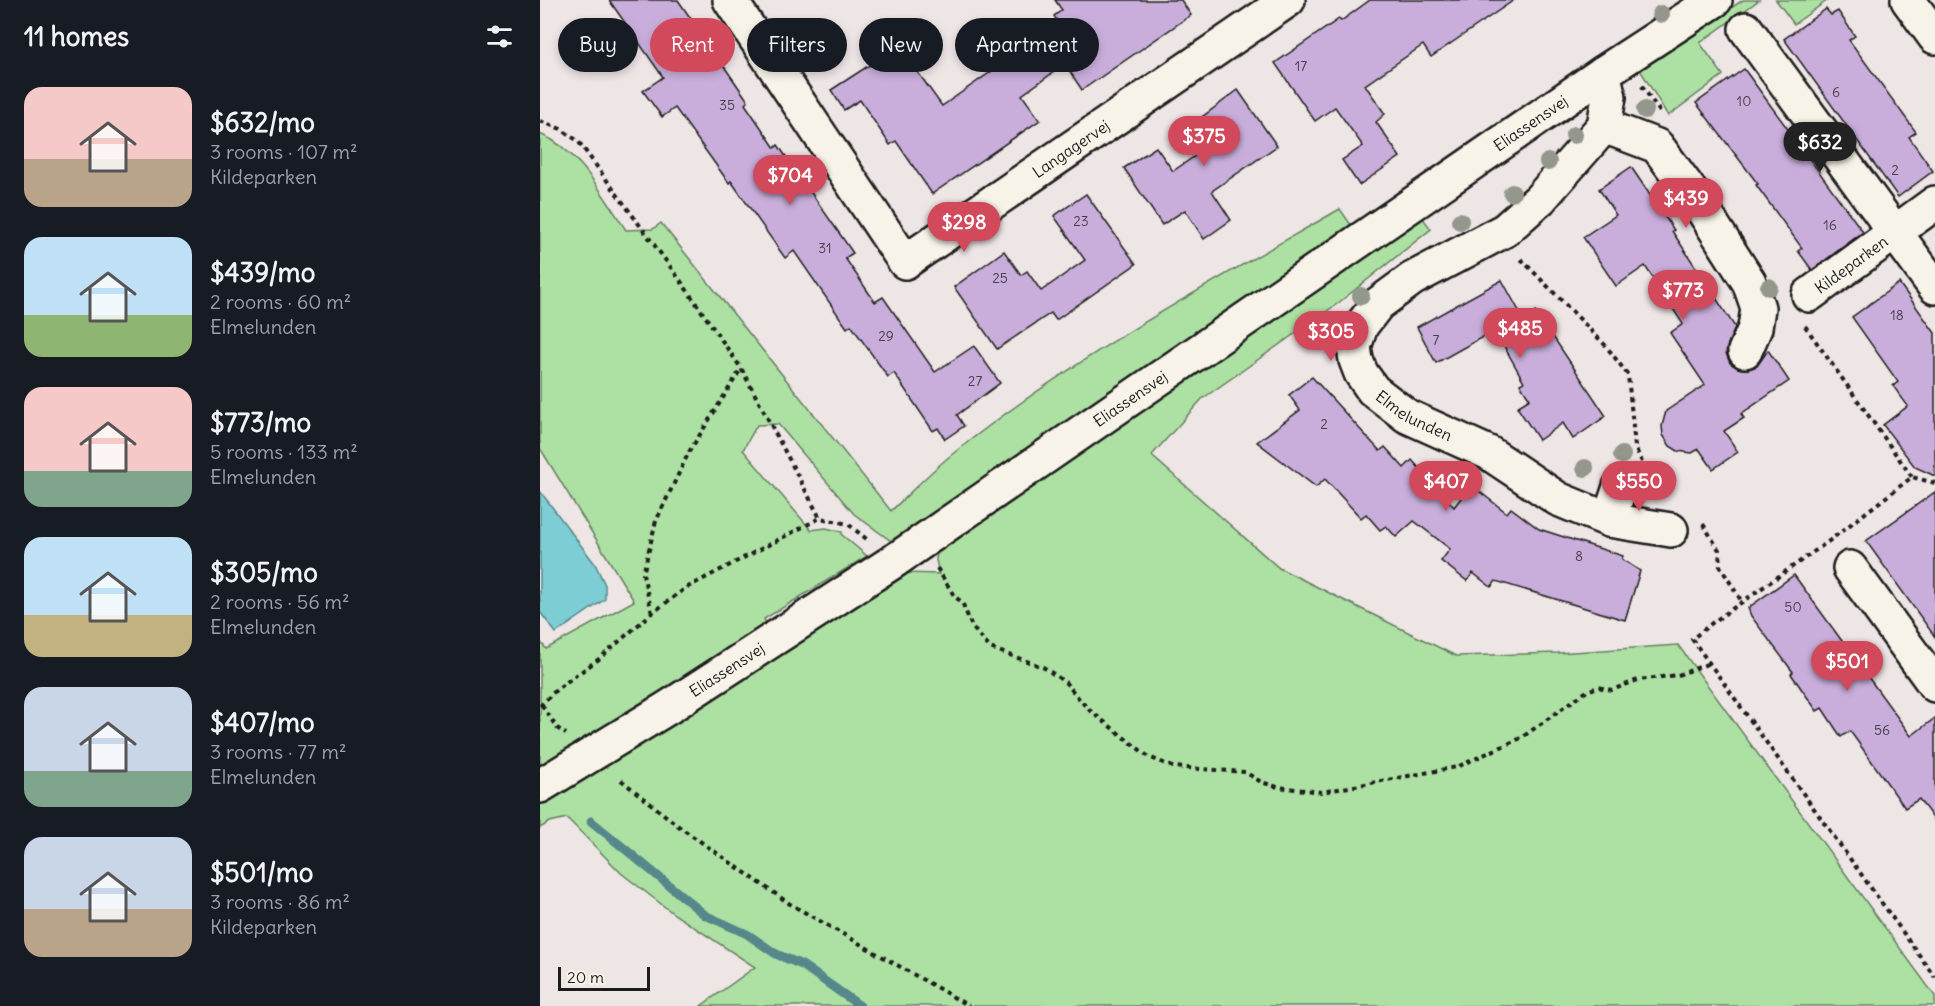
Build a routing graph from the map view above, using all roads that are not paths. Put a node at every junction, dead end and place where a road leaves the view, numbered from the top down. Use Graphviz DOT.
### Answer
graph roads {
  1 [pos="730,0"];
  2 [pos="1288,0"];
  3 [pos="1714,0"];
  4 [pos="1908,0"];
  5 [pos="1746,29"];
  6 [pos="1935,37"];
  7 [pos="1603,73"];
  8 [pos="1604,126"];
  9 [pos="1935,203"];
  10 [pos="1895,232"];
  11 [pos="1935,287"];
  12 [pos="1809,295"];
  13 [pos="1745,351"];
  14 [pos="1637,477"];
  15 [pos="1681,517"];
  16 [pos="1609,520"];
  17 [pos="1850,568"];
  18 [pos="1935,685"];
  19 [pos="540,786"];
  1 -- 2 [label="street, Langagervej"];
  3 -- 7 [label="street, Eliassensvej"];
  4 -- 6 [label="street"];
  5 -- 10 [label="street, Kildeparken"];
  7 -- 8 [label="street"];
  7 -- 19 [label="street, Eliassensvej"];
  8 -- 13 [label="street"];
  8 -- 16 [label="street, Elmelunden"];
  9 -- 10 [label="street, Kildeparken"];
  10 -- 11 [label="street, Kildeparken"];
  10 -- 12 [label="street, Kildeparken"];
  14 -- 16 [label="street"];
  15 -- 16 [label="street, Elmelunden"];
  17 -- 18 [label="street"];
}
